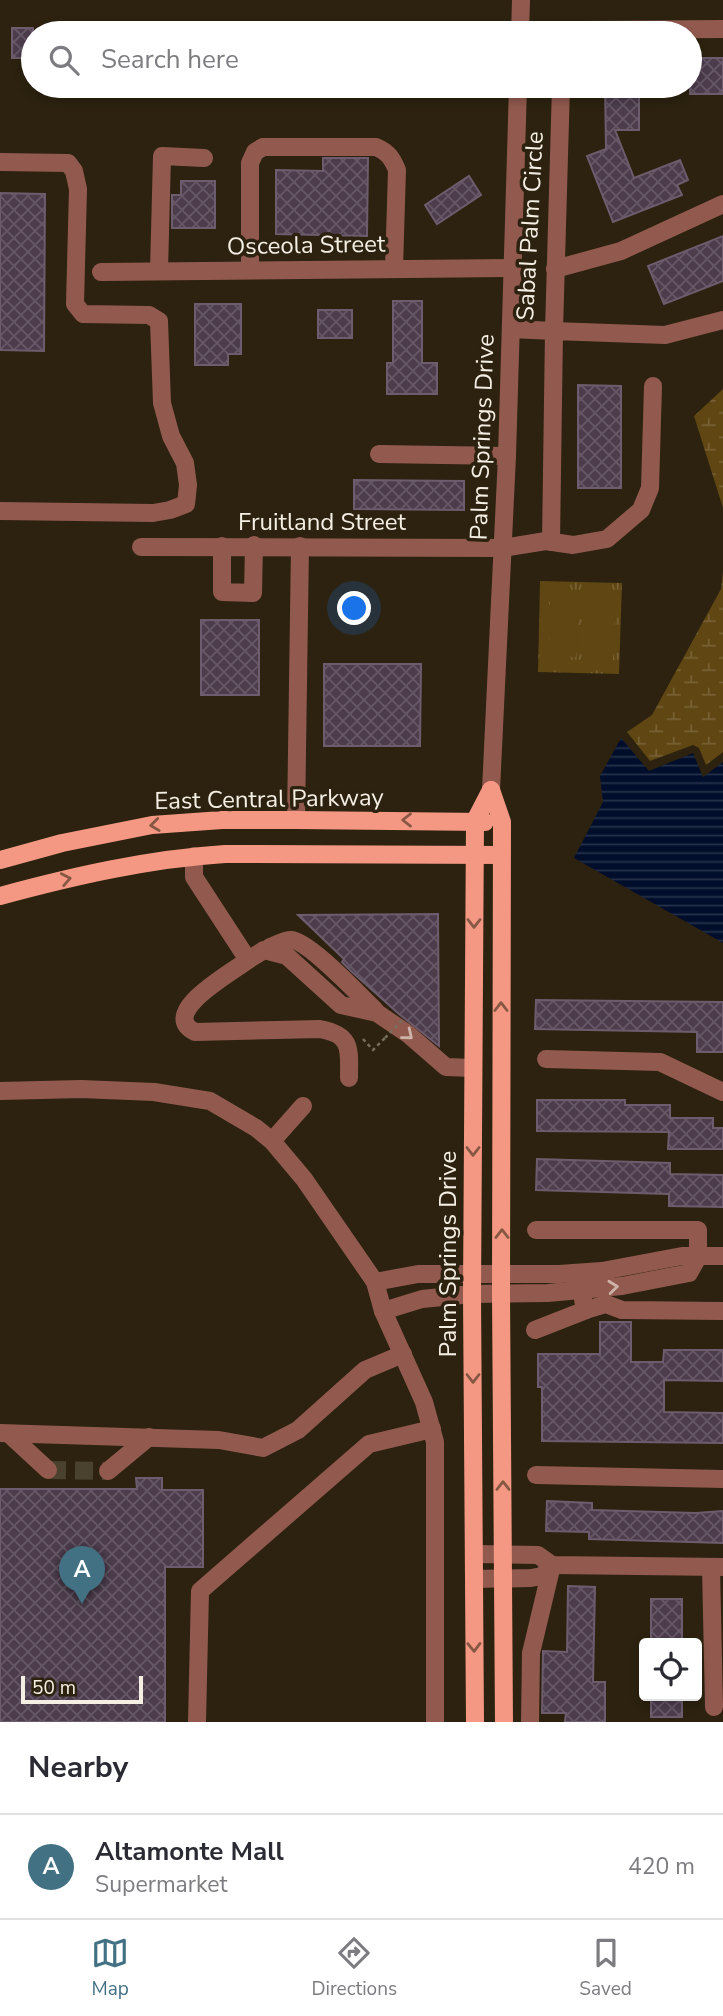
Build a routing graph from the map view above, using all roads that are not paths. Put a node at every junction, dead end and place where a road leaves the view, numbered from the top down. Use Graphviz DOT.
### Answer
graph roads {
  1 [pos="521,0"];
  2 [pos="520,21"];
  3 [pos="702,29"];
  4 [pos="723,29"];
  5 [pos="518,98"];
  6 [pos="561,98"];
  7 [pos="204,158"];
  8 [pos="0,162"];
  9 [pos="723,204"];
  10 [pos="512,268"];
  11 [pos="394,269"];
  12 [pos="555,269"];
  13 [pos="250,270"];
  14 [pos="159,271"];
  15 [pos="101,272"];
  16 [pos="723,320"];
  17 [pos="511,329"];
  18 [pos="554,331"];
  19 [pos="653,386"];
  20 [pos="379,454"];
  21 [pos="507,456"];
  22 [pos="0,511"];
  23 [pos="551,542"];
  24 [pos="254,545"];
  25 [pos="222,546"];
  26 [pos="300,546"];
  27 [pos="141,547"];
  28 [pos="502,548"];
  29 [pos="491,790"];
  30 [pos="296,820"];
  31 [pos="475,821"];
  32 [pos="502,822"];
  33 [pos="474,855"];
  34 [pos="501,855"];
  35 [pos="194,856"];
  36 [pos="0,860"];
  37 [pos="0,896"];
  38 [pos="271,947"];
  39 [pos="248,960"];
  40 [pos="364,1009"];
  41 [pos="546,1059"];
  42 [pos="473,1068"];
  43 [pos="349,1078"];
  44 [pos="0,1091"];
  45 [pos="723,1092"];
  46 [pos="303,1106"];
  47 [pos="272,1142"];
  48 [pos="536,1230"];
  49 [pos="723,1256"];
  50 [pos="698,1257"];
  51 [pos="472,1273"];
  52 [pos="502,1273"];
  53 [pos="375,1282"];
  54 [pos="574,1284"];
  55 [pos="472,1294"];
  56 [pos="501,1294"];
  57 [pos="586,1310"];
  58 [pos="383,1311"];
  59 [pos="723,1311"];
  60 [pos="535,1330"];
  61 [pos="403,1354"];
  62 [pos="432,1429"];
  63 [pos="4,1433"];
  64 [pos="149,1437"];
  65 [pos="48,1471"];
  66 [pos="108,1471"];
  67 [pos="536,1475"];
  68 [pos="723,1479"];
  69 [pos="474,1554"];
  70 [pos="503,1555"];
  71 [pos="552,1565"];
  72 [pos="717,1567"];
  73 [pos="474,1579"];
  74 [pos="504,1579"];
  75 [pos="714,1707"];
  76 [pos="197,1722"];
  77 [pos="435,1722"];
  78 [pos="475,1722"];
  79 [pos="504,1722"];
  80 [pos="530,1722"];
  1 -- 2 [label="street"];
  3 -- 4 [label="street"];
  5 -- 10 [label="street, Palm Springs Drive"];
  6 -- 12 [label="street, Sabal Palm Circle"];
  7 -- 14 [label="street"];
  8 -- 22 [label="street"];
  9 -- 12 [label="street"];
  10 -- 11 [label="street, Osceola Street"];
  10 -- 17 [label="street, Palm Springs Drive"];
  11 -- 13 [label="street, Osceola Street"];
  11 -- 13 [label="street"];
  12 -- 18 [label="street, Sabal Palm Circle"];
  13 -- 14 [label="street, Osceola Street"];
  14 -- 15 [label="street, Osceola Street"];
  16 -- 18 [label="street"];
  17 -- 18 [label="street, Sabal Palm Circle"];
  17 -- 21 [label="street, Palm Springs Drive"];
  18 -- 23 [label="street"];
  19 -- 23 [label="street, Fruitland Street"];
  20 -- 21 [label="street"];
  21 -- 28 [label="street, Palm Springs Drive"];
  23 -- 28 [label="street, Fruitland Street"];
  24 -- 25 [label="street, Fruitland Street"];
  24 -- 25 [label="street"];
  24 -- 26 [label="street, Fruitland Street"];
  25 -- 27 [label="street, Fruitland Street"];
  26 -- 28 [label="street, Fruitland Street"];
  26 -- 30 [label="street"];
  28 -- 29 [label="street, Palm Springs Drive"];
  29 -- 31 [label="main road, Palm Springs Drive"];
  29 -- 32 [label="main road, Palm Springs Drive"];
  31 -- 30 [label="main road, East Central Parkway, one-way"];
  30 -- 36 [label="main road, East Central Parkway, one-way"];
  31 -- 32 [label="main road, East Central Parkway"];
  31 -- 33 [label="main road, Palm Springs Drive"];
  32 -- 34 [label="main road, Palm Springs Drive"];
  33 -- 34 [label="main road"];
  33 -- 35 [label="main road"];
  33 -- 42 [label="main road, Palm Springs Drive, one-way"];
  52 -- 34 [label="main road, Palm Springs Drive, one-way"];
  37 -- 35 [label="main road, one-way"];
  35 -- 39 [label="street"];
  38 -- 39 [label="street"];
  38 -- 40 [label="street"];
  38 -- 40 [label="street"];
  39 -- 43 [label="street"];
  40 -- 42 [label="street, one-way"];
  41 -- 45 [label="street"];
  42 -- 51 [label="main road, Palm Springs Drive, one-way"];
  44 -- 47 [label="street"];
  46 -- 47 [label="street"];
  47 -- 53 [label="street"];
  48 -- 50 [label="street"];
  49 -- 50 [label="street"];
  50 -- 54 [label="street"];
  51 -- 52 [label="street"];
  51 -- 53 [label="street"];
  51 -- 55 [label="main road, Palm Springs Drive"];
  52 -- 54 [label="street"];
  52 -- 56 [label="main road, Palm Springs Drive"];
  53 -- 58 [label="street"];
  54 -- 56 [label="street"];
  54 -- 57 [label="street"];
  55 -- 56 [label="street"];
  55 -- 58 [label="street"];
  55 -- 69 [label="main road, Palm Springs Drive, one-way"];
  70 -- 56 [label="main road, Palm Springs Drive, one-way"];
  57 -- 59 [label="street"];
  57 -- 60 [label="street"];
  58 -- 61 [label="street"];
  61 -- 62 [label="street"];
  61 -- 64 [label="street"];
  62 -- 76 [label="street"];
  62 -- 77 [label="street"];
  63 -- 64 [label="street"];
  63 -- 65 [label="street"];
  64 -- 66 [label="street"];
  67 -- 68 [label="street"];
  69 -- 70 [label="street"];
  69 -- 73 [label="main road, Palm Springs Drive"];
  70 -- 71 [label="street"];
  70 -- 74 [label="main road, Palm Springs Drive"];
  71 -- 72 [label="street"];
  71 -- 74 [label="street"];
  71 -- 80 [label="street"];
  72 -- 75 [label="street"];
  73 -- 74 [label="street"];
  73 -- 78 [label="main road, Palm Springs Drive, one-way"];
  74 -- 79 [label="main road, Palm Springs Drive"];
}
